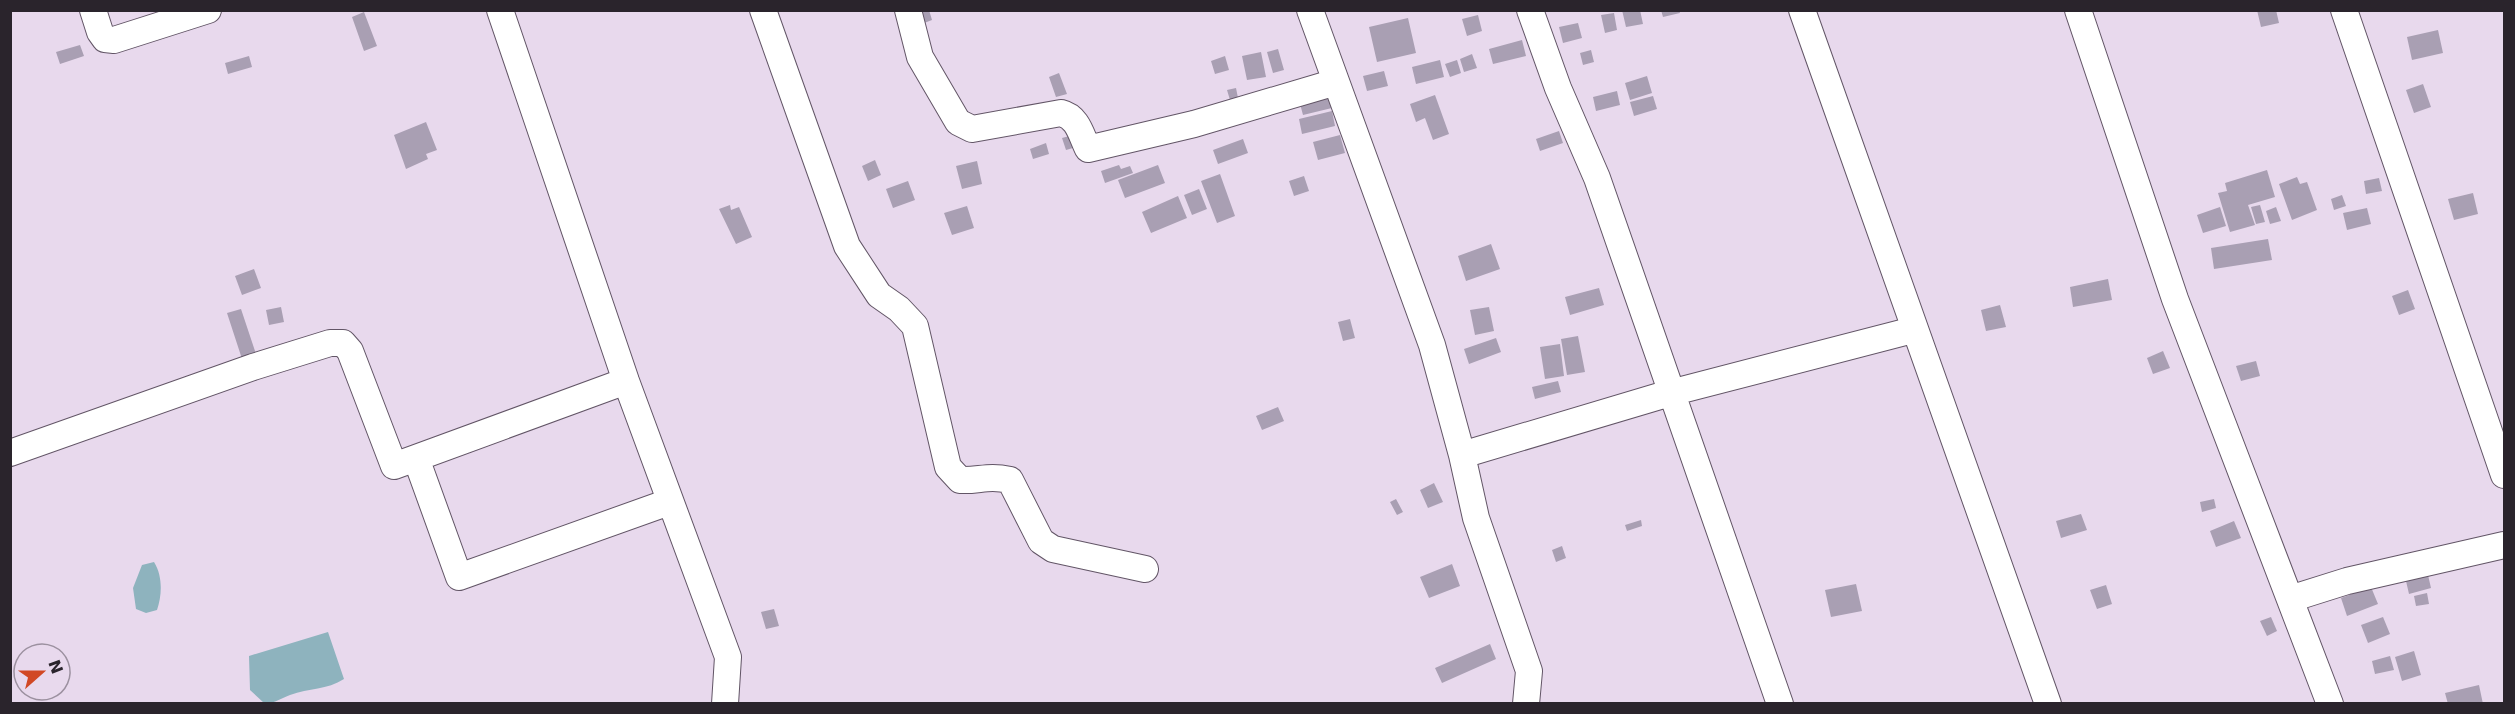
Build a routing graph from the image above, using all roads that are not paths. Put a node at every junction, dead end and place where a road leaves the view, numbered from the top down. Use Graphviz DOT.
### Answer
graph roads {
  1 [pos="93,10"];
  2 [pos="208,10"];
  3 [pos="500,10"];
  4 [pos="763,10"];
  5 [pos="908,10"];
  6 [pos="1310,10"];
  7 [pos="1530,10"];
  8 [pos="1802,10"];
  9 [pos="2078,10"];
  10 [pos="2344,10"];
  11 [pos="1336,82"];
  12 [pos="1913,330"];
  13 [pos="626,381"];
  14 [pos="1670,393"];
  15 [pos="10,453"];
  16 [pos="1462,455"];
  17 [pos="416,458"];
  18 [pos="2505,475"];
  19 [pos="669,502"];
  20 [pos="2505,545"];
  21 [pos="1145,569"];
  22 [pos="2290,599"];
  23 [pos="725,704"];
  24 [pos="1526,704"];
  25 [pos="1780,704"];
  26 [pos="2048,704"];
  27 [pos="2330,704"];
  1 -- 2 [label="street"];
  3 -- 13 [label="street"];
  4 -- 21 [label="street"];
  5 -- 11 [label="street"];
  6 -- 11 [label="street"];
  7 -- 14 [label="street"];
  8 -- 12 [label="street"];
  9 -- 22 [label="street"];
  10 -- 18 [label="street"];
  11 -- 16 [label="street"];
  12 -- 14 [label="street"];
  12 -- 26 [label="street"];
  13 -- 17 [label="street"];
  13 -- 19 [label="street"];
  14 -- 16 [label="street"];
  14 -- 25 [label="street"];
  15 -- 17 [label="street"];
  16 -- 24 [label="street"];
  17 -- 19 [label="street"];
  19 -- 23 [label="street"];
  20 -- 22 [label="street"];
  22 -- 27 [label="street"];
}
